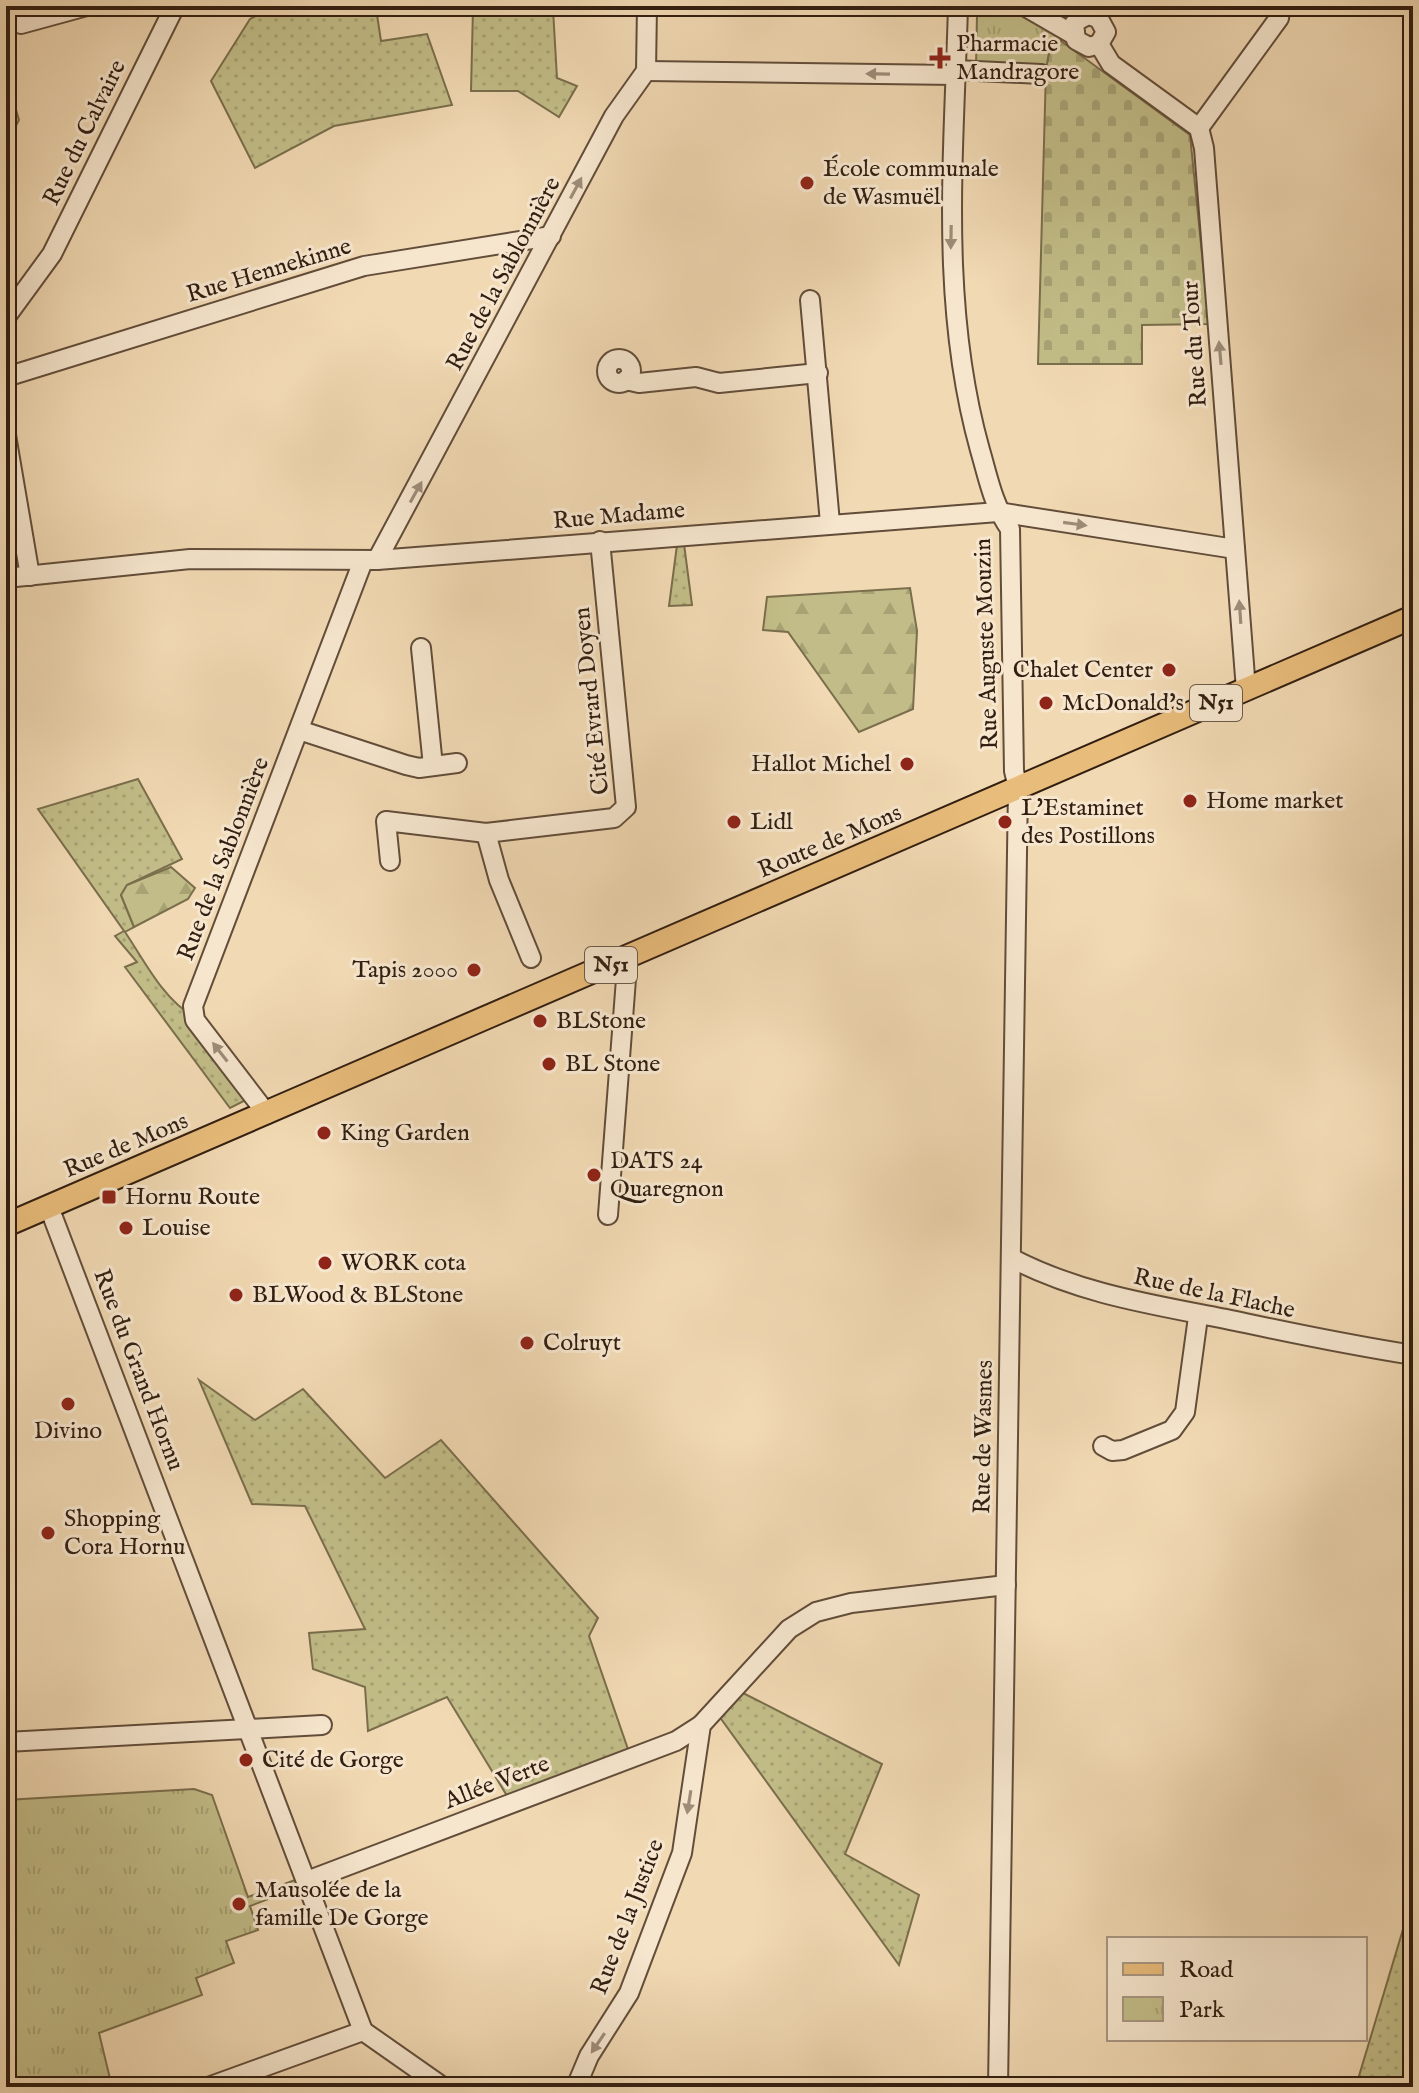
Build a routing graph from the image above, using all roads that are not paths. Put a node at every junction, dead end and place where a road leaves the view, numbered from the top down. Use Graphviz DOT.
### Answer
graph roads {
  1 [pos="87,6"];
  2 [pos="175,6"];
  3 [pos="647,6"];
  4 [pos="958,6"];
  5 [pos="1024,6"];
  6 [pos="1281,6"];
  7 [pos="21,24"];
  8 [pos="1093,25"];
  9 [pos="646,71"];
  10 [pos="956,72"];
  11 [pos="1041,74"];
  12 [pos="1199,128"];
  13 [pos="551,236"];
  14 [pos="810,300"];
  15 [pos="6,317"];
  16 [pos="818,373"];
  17 [pos="6,377"];
  18 [pos="626,380"];
  19 [pos="6,435"];
  20 [pos="998,512"];
  21 [pos="830,523"];
  22 [pos="600,541"];
  23 [pos="1235,549"];
  24 [pos="370,561"];
  25 [pos="30,576"];
  26 [pos="6,578"];
  27 [pos="1413,617"];
  28 [pos="421,648"];
  29 [pos="1246,690"];
  30 [pos="299,730"];
  31 [pos="457,763"];
  32 [pos="433,766"];
  33 [pos="1018,788"];
  34 [pos="486,833"];
  35 [pos="390,861"];
  36 [pos="531,958"];
  37 [pos="621,961"];
  38 [pos="267,1114"];
  39 [pos="49,1207"];
  40 [pos="608,1215"];
  41 [pos="6,1225"];
  42 [pos="1011,1258"];
  43 [pos="1198,1317"];
  44 [pos="1413,1355"];
  45 [pos="1103,1446"];
  46 [pos="1006,1585"];
  47 [pos="322,1725"];
  48 [pos="701,1725"];
  49 [pos="251,1729"];
  50 [pos="6,1742"];
  51 [pos="307,1881"];
  52 [pos="363,2031"];
  53 [pos="208,2087"];
  54 [pos="443,2087"];
  55 [pos="576,2087"];
  56 [pos="998,2087"];
  1 -- 7 [label="street"];
  2 -- 15 [label="street, Rue du Calvaire"];
  3 -- 9 [label="street"];
  4 -- 10 [label="street, Rue Auguste Mouzin"];
  5 -- 8 [label="street"];
  6 -- 12 [label="street"];
  8 -- 12 [label="street"];
  10 -- 9 [label="street, one-way"];
  13 -- 9 [label="street, Rue de la Sablonnière, one-way"];
  10 -- 11 [label="street"];
  10 -- 20 [label="street, Rue Auguste Mouzin, one-way"];
  23 -- 12 [label="street, Rue du Tour, one-way"];
  13 -- 17 [label="street, Rue Hennekinne"];
  24 -- 13 [label="street, Rue de la Sablonnière, one-way"];
  14 -- 16 [label="street"];
  16 -- 18 [label="street"];
  16 -- 21 [label="street"];
  19 -- 25 [label="street"];
  20 -- 21 [label="street, Rue Madame"];
  20 -- 23 [label="street, Rue Madame, one-way"];
  20 -- 33 [label="street, Rue Auguste Mouzin"];
  21 -- 22 [label="street, Rue Madame"];
  22 -- 24 [label="street, Rue Madame"];
  22 -- 34 [label="street, Cité Evrard Doyen"];
  29 -- 23 [label="street, Rue du Tour, one-way"];
  24 -- 25 [label="street, Rue Madame"];
  24 -- 30 [label="street, Rue de la Sablonnière"];
  25 -- 26 [label="street, Rue Madame"];
  27 -- 29 [label="main road, Route de Mons / N51"];
  28 -- 32 [label="street"];
  29 -- 33 [label="main road, Route de Mons / N51"];
  30 -- 32 [label="street"];
  38 -- 30 [label="street, Rue de la Sablonnière, one-way"];
  31 -- 32 [label="street"];
  33 -- 37 [label="main road, Route de Mons / N51"];
  33 -- 42 [label="street, Rue de Wasmes"];
  34 -- 35 [label="street, Cité Evrard Doyen"];
  34 -- 36 [label="street"];
  37 -- 38 [label="main road, Route de Mons / N51"];
  37 -- 40 [label="street"];
  38 -- 39 [label="main road, Rue de Mons / N51"];
  39 -- 41 [label="main road, Rue de Mons / N51"];
  39 -- 49 [label="street, Rue du Grand Hornu"];
  42 -- 43 [label="street, Rue de la Flache"];
  42 -- 46 [label="street, Rue de Wasmes"];
  43 -- 44 [label="street, Rue de la Flache"];
  43 -- 45 [label="street"];
  46 -- 48 [label="street"];
  46 -- 56 [label="street, Rue de Wasmes"];
  47 -- 49 [label="street"];
  48 -- 51 [label="street, Allée Verte"];
  48 -- 55 [label="street, Rue de la Justice, one-way"];
  49 -- 50 [label="street"];
  49 -- 51 [label="street, Rue du Grand Hornu"];
  51 -- 52 [label="street, Rue du Grand Hornu"];
  52 -- 53 [label="street"];
  52 -- 54 [label="street"];
}
